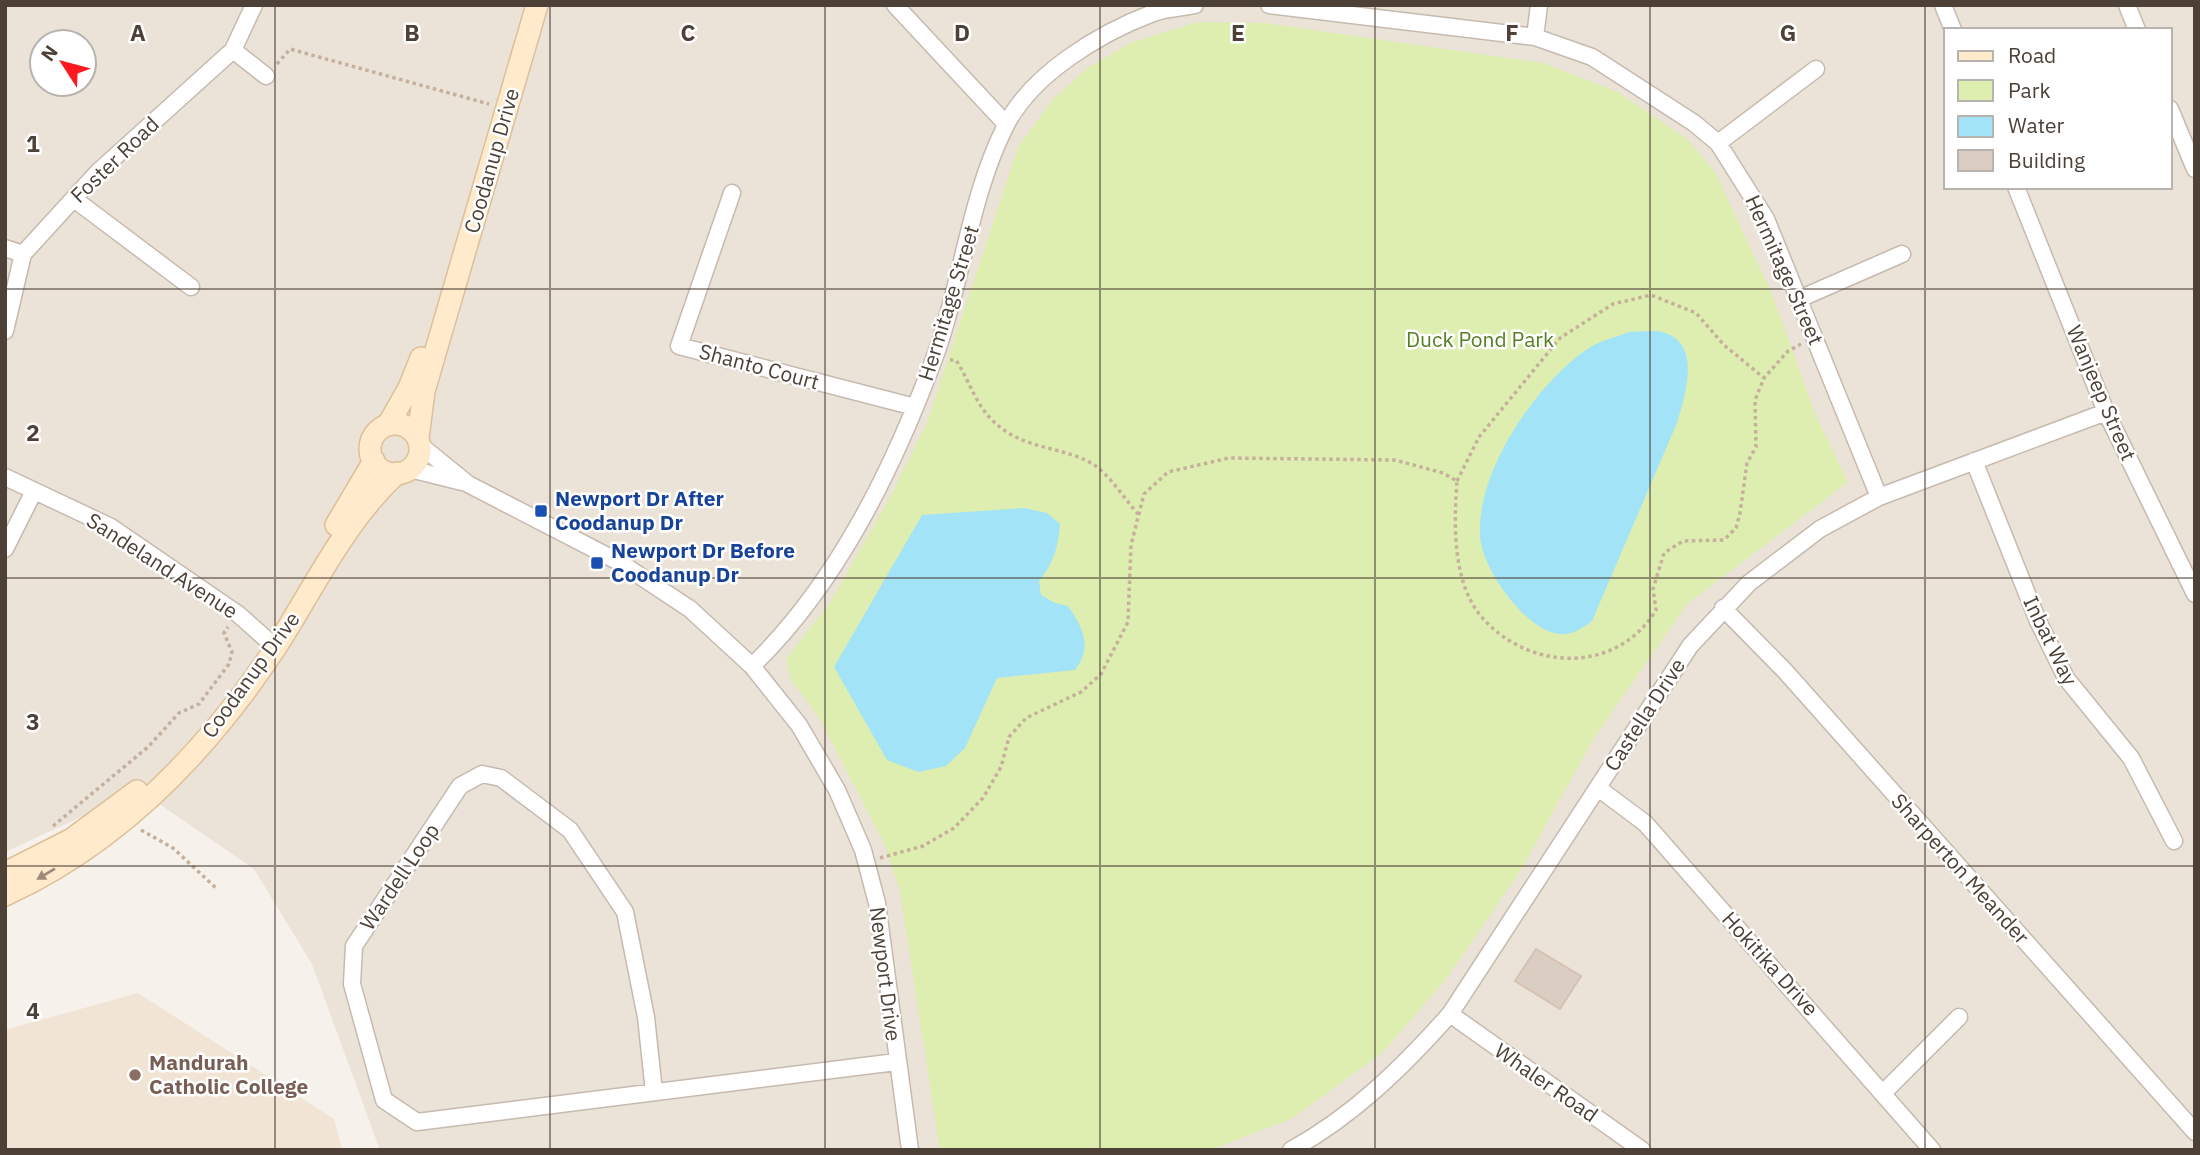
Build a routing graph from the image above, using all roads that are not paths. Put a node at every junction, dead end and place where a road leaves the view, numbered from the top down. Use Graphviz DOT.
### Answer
graph roads {
  1 [pos="254,5"];
  2 [pos="524,5"];
  3 [pos="537,5"];
  4 [pos="895,5"];
  5 [pos="1195,5"];
  6 [pos="1269,5"];
  7 [pos="1539,5"];
  8 [pos="1943,5"];
  9 [pos="2127,5"];
  10 [pos="1952,28"];
  11 [pos="2136,28"];
  12 [pos="1535,37"];
  13 [pos="233,50"];
  14 [pos="1816,69"];
  15 [pos="267,76"];
  16 [pos="2172,115"];
  17 [pos="1006,124"];
  18 [pos="1718,144"];
  19 [pos="2195,169"];
  20 [pos="2017,189"];
  21 [pos="732,192"];
  22 [pos="74,199"];
  23 [pos="5,248"];
  24 [pos="23,254"];
  25 [pos="1902,254"];
  26 [pos="191,287"];
  27 [pos="1799,299"];
  28 [pos="5,331"];
  29 [pos="915,407"];
  30 [pos="2106,412"];
  31 [pos="388,425"];
  32 [pos="419,442"];
  33 [pos="374,461"];
  34 [pos="1974,461"];
  35 [pos="403,471"];
  36 [pos="5,477"];
  37 [pos="468,484"];
  38 [pos="34,491"];
  39 [pos="1879,497"];
  40 [pos="5,549"];
  41 [pos="2195,594"];
  42 [pos="1723,608"];
  43 [pos="270,642"];
  44 [pos="752,666"];
  45 [pos="1598,788"];
  46 [pos="143,795"];
  47 [pos="2174,841"];
  48 [pos="5,873"];
  49 [pos="5,895"];
  50 [pos="1450,1014"];
  51 [pos="1959,1017"];
  52 [pos="896,1062"];
  53 [pos="654,1092"];
  54 [pos="1884,1092"];
  55 [pos="2195,1132"];
  56 [pos="1636,1148"];
  57 [pos="1931,1149"];
  58 [pos="910,1150"];
  59 [pos="1291,1150"];
  1 -- 13 [label="street, Foster Road"];
  2 -- 31 [label="main road, Coodanup Drive"];
  3 -- 32 [label="main road, Coodanup Drive"];
  4 -- 17 [label="street"];
  5 -- 17 [label="street, Hermitage Street"];
  6 -- 12 [label="street, Hermitage Street"];
  7 -- 12 [label="street"];
  8 -- 10 [label="street"];
  9 -- 11 [label="street"];
  12 -- 18 [label="street, Hermitage Street"];
  13 -- 15 [label="street"];
  13 -- 22 [label="street, Foster Road"];
  14 -- 18 [label="street"];
  16 -- 19 [label="street"];
  17 -- 29 [label="street, Hermitage Street"];
  18 -- 27 [label="street, Hermitage Street"];
  20 -- 30 [label="street, Wanjeep Street"];
  21 -- 29 [label="street, Shanto Court"];
  22 -- 24 [label="street, Foster Road"];
  22 -- 26 [label="street"];
  23 -- 24 [label="street"];
  24 -- 28 [label="street, Foster Road"];
  25 -- 27 [label="street"];
  27 -- 39 [label="street, Hermitage Street"];
  29 -- 44 [label="street, Hermitage Street"];
  30 -- 34 [label="street, Castella Drive"];
  30 -- 41 [label="street, Wanjeep Street"];
  31 -- 32 [label="main road"];
  31 -- 33 [label="main road"];
  32 -- 35 [label="main road"];
  32 -- 37 [label="street, Newport Drive"];
  33 -- 35 [label="main road"];
  33 -- 43 [label="main road, Coodanup Drive"];
  34 -- 39 [label="street, Castella Drive"];
  34 -- 47 [label="street, Inbat Way"];
  35 -- 37 [label="street, Newport Drive"];
  35 -- 43 [label="main road, Coodanup Drive"];
  36 -- 38 [label="street, Sandeland Avenue"];
  37 -- 44 [label="street, Newport Drive"];
  38 -- 40 [label="street"];
  38 -- 43 [label="street, Sandeland Avenue"];
  39 -- 42 [label="street, Castella Drive"];
  42 -- 45 [label="street, Castella Drive"];
  42 -- 55 [label="street, Sharperton Meander"];
  43 -- 46 [label="main road, Coodanup Drive"];
  44 -- 52 [label="street, Newport Drive"];
  45 -- 50 [label="street, Castella Drive"];
  45 -- 54 [label="street, Hokitika Drive"];
  46 -- 48 [label="main road, Coodanup Drive"];
  46 -- 49 [label="main road, Coodanup Drive, one-way"];
  50 -- 56 [label="street, Whaler Road"];
  50 -- 59 [label="street, Castella Drive"];
  51 -- 54 [label="street"];
  52 -- 53 [label="street, Wardell Loop"];
  52 -- 58 [label="street, Newport Drive"];
  53 -- 53 [label="street, Wardell Loop"];
  54 -- 57 [label="street, Hokitika Drive"];
}
